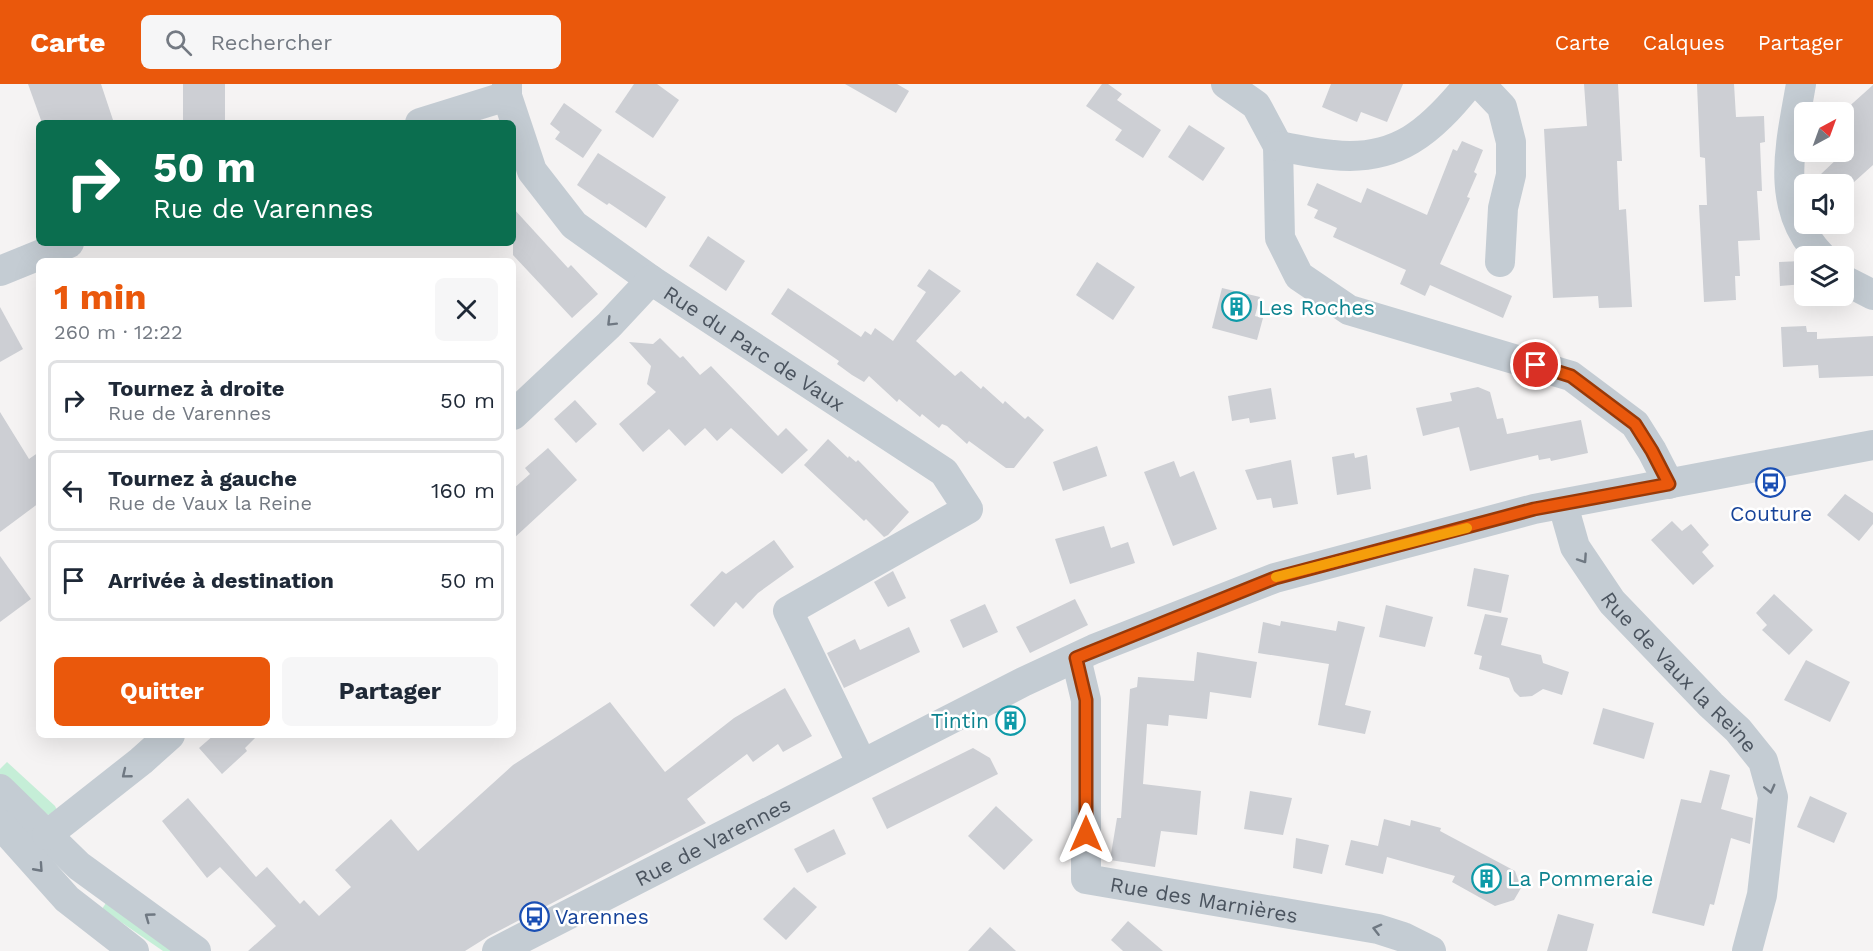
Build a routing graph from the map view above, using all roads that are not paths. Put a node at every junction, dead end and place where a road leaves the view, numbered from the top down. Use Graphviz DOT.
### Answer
graph roads {
  1 [pos="1226,84"];
  2 [pos="1469,84"];
  3 [pos="1480,84"];
  4 [pos="1801,84"];
  5 [pos="507,90"];
  6 [pos="428,120"];
  7 [pos="1278,146"];
  8 [pos="62,246"];
  9 [pos="1812,246"];
  10 [pos="1500,262"];
  11 [pos="0,271"];
  12 [pos="651,280"];
  13 [pos="1854,285"];
  14 [pos="1873,295"];
  15 [pos="516,412"];
  16 [pos="1873,445"];
  17 [pos="1669,484"];
  18 [pos="1563,505"];
  19 [pos="1076,658"];
  20 [pos="167,738"];
  21 [pos="862,764"];
  22 [pos="0,789"];
  23 [pos="0,824"];
  24 [pos="47,835"];
  25 [pos="134,951"];
  26 [pos="196,951"];
  27 [pos="496,951"];
  28 [pos="1431,951"];
  29 [pos="1748,951"];
  1 -- 7 [label="street"];
  2 -- 7 [label="street"];
  3 -- 10 [label="street"];
  4 -- 9 [label="street"];
  5 -- 6 [label="street"];
  5 -- 12 [label="street, Rue du Parc de Vaux"];
  7 -- 17 [label="street"];
  8 -- 11 [label="street"];
  12 -- 15 [label="street, one-way"];
  12 -- 21 [label="street, Rue du Parc de Vaux"];
  13 -- 14 [label="street"];
  16 -- 17 [label="street, Rue de Varennes"];
  17 -- 18 [label="street, Rue de Varennes"];
  18 -- 19 [label="street, Rue de Varennes"];
  18 -- 29 [label="street, Rue de Vaux la Reine, one-way"];
  19 -- 21 [label="street, Rue de Varennes"];
  28 -- 19 [label="street, Rue des Marnières, one-way"];
  20 -- 24 [label="street, one-way"];
  21 -- 27 [label="street, Rue de Varennes"];
  22 -- 24 [label="street"];
  23 -- 25 [label="street, one-way"];
  26 -- 24 [label="street, one-way"];
}
